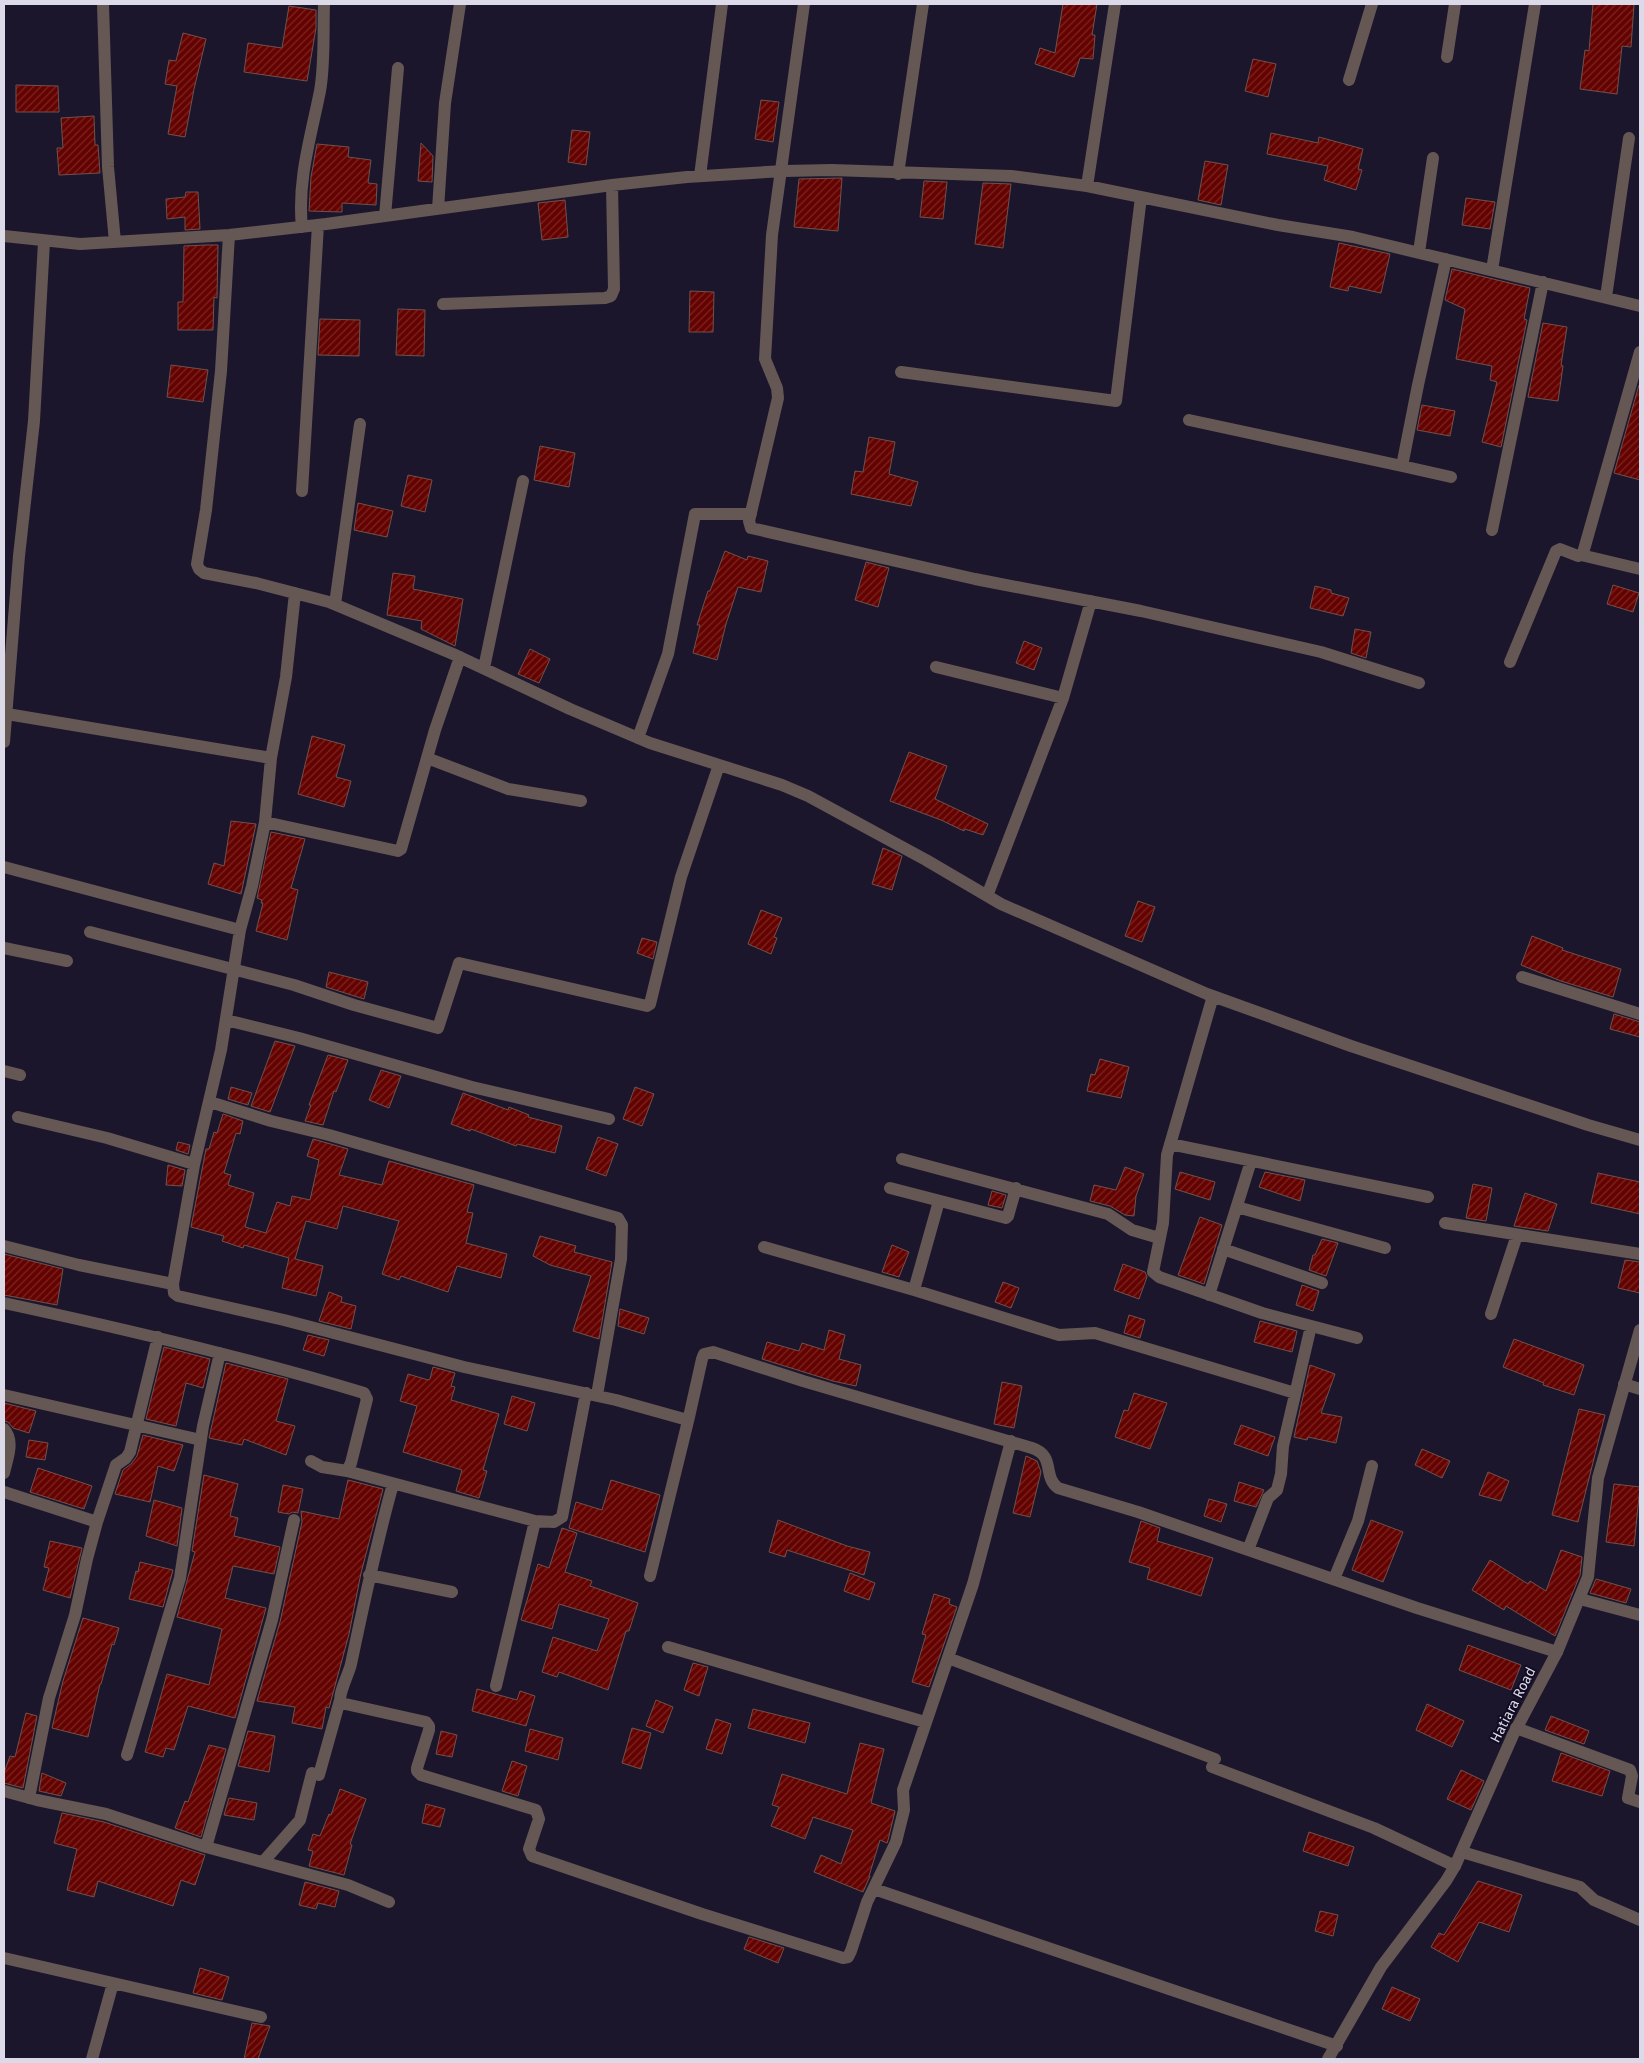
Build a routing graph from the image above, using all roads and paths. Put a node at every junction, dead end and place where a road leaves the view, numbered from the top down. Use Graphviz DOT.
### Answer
graph roads {
  1 [pos="103,4"];
  2 [pos="324,4"];
  3 [pos="460,4"];
  4 [pos="722,4"];
  5 [pos="804,4"];
  6 [pos="923,4"];
  7 [pos="1115,4"];
  8 [pos="1372,4"];
  9 [pos="1455,4"];
  10 [pos="1536,4"];
  11 [pos="1447,58"];
  12 [pos="398,68"];
  13 [pos="1349,80"];
  14 [pos="1629,138"];
  15 [pos="1433,158"];
  16 [pos="779,171"];
  17 [pos="898,174"];
  18 [pos="700,176"];
  19 [pos="612,185"];
  20 [pos="1087,186"];
  21 [pos="1141,197"];
  22 [pos="438,210"];
  23 [pos="385,216"];
  24 [pos="318,225"];
  25 [pos="302,227"];
  26 [pos="229,235"];
  27 [pos="4,236"];
  28 [pos="44,242"];
  29 [pos="115,242"];
  30 [pos="1419,252"];
  31 [pos="1446,259"];
  32 [pos="1492,270"];
  33 [pos="1543,282"];
  34 [pos="1606,297"];
  35 [pos="443,304"];
  36 [pos="1640,306"];
  37 [pos="1640,352"];
  38 [pos="901,372"];
  39 [pos="1188,420"];
  40 [pos="360,424"];
  41 [pos="1402,466"];
  42 [pos="1451,477"];
  43 [pos="523,482"];
  44 [pos="302,491"];
  45 [pos="751,514"];
  46 [pos="1492,530"];
  47 [pos="1581,555"];
  48 [pos="1640,569"];
  49 [pos="295,593"];
  50 [pos="1091,601"];
  51 [pos="335,604"];
  52 [pos="460,657"];
  53 [pos="1510,662"];
  54 [pos="936,667"];
  55 [pos="484,668"];
  56 [pos="1419,683"];
  57 [pos="1063,698"];
  58 [pos="7,714"];
  59 [pos="638,738"];
  60 [pos="4,742"];
  61 [pos="271,758"];
  62 [pos="427,758"];
  63 [pos="719,765"];
  64 [pos="581,801"];
  65 [pos="265,822"];
  66 [pos="4,867"];
  67 [pos="987,896"];
  68 [pos="240,930"];
  69 [pos="90,932"];
  70 [pos="4,948"];
  71 [pos="67,960"];
  72 [pos="234,969"];
  73 [pos="1522,977"];
  74 [pos="1213,996"];
  75 [pos="1640,1014"];
  76 [pos="226,1020"];
  77 [pos="4,1071"];
  78 [pos="20,1075"];
  79 [pos="210,1102"];
  80 [pos="18,1117"];
  81 [pos="609,1119"];
  82 [pos="1640,1140"];
  83 [pos="1170,1144"];
  84 [pos="902,1159"];
  85 [pos="1251,1160"];
  86 [pos="194,1164"];
  87 [pos="890,1188"];
  88 [pos="1016,1188"];
  89 [pos="1428,1197"];
  90 [pos="939,1201"];
  91 [pos="1237,1207"];
  92 [pos="1445,1223"];
  93 [pos="1517,1235"];
  94 [pos="1160,1238"];
  95 [pos="4,1246"];
  96 [pos="764,1247"];
  97 [pos="1385,1248"];
  98 [pos="1223,1249"];
  99 [pos="1640,1254"];
  100 [pos="1322,1283"];
  101 [pos="173,1284"];
  102 [pos="914,1290"];
  103 [pos="1209,1295"];
  104 [pos="4,1303"];
  105 [pos="1491,1314"];
  106 [pos="1311,1326"];
  107 [pos="1640,1330"];
  108 [pos="158,1337"];
  109 [pos="1357,1338"];
  110 [pos="220,1353"];
  111 [pos="1624,1384"];
  112 [pos="1640,1389"];
  113 [pos="592,1394"];
  114 [pos="1295,1394"];
  115 [pos="4,1395"];
  116 [pos="689,1418"];
  117 [pos="137,1424"];
  118 [pos="4,1429"];
  119 [pos="202,1440"];
  120 [pos="1011,1441"];
  121 [pos="311,1461"];
  122 [pos="1372,1466"];
  123 [pos="347,1471"];
  124 [pos="4,1473"];
  125 [pos="392,1484"];
  126 [pos="4,1492"];
  127 [pos="294,1520"];
  128 [pos="535,1521"];
  129 [pos="97,1522"];
  130 [pos="1248,1550"];
  131 [pos="369,1575"];
  132 [pos="650,1576"];
  133 [pos="1334,1579"];
  134 [pos="452,1592"];
  135 [pos="1580,1599"];
  136 [pos="1640,1615"];
  137 [pos="668,1647"];
  138 [pos="1558,1652"];
  139 [pos="948,1658"];
  140 [pos="496,1686"];
  141 [pos="340,1700"];
  142 [pos="925,1722"];
  143 [pos="1516,1728"];
  144 [pos="127,1756"];
  145 [pos="4,1791"];
  146 [pos="29,1798"];
  147 [pos="1640,1802"];
  148 [pos="206,1848"];
  149 [pos="1462,1852"];
  150 [pos="263,1862"];
  151 [pos="1455,1866"];
  152 [pos="874,1889"];
  153 [pos="389,1902"];
  154 [pos="1640,1920"];
  155 [pos="4,1958"];
  156 [pos="113,1983"];
  157 [pos="261,2016"];
  158 [pos="1337,2046"];
  159 [pos="92,2059"];
  160 [pos="1328,2059"];
  1 -- 29 [label="street"];
  2 -- 25 [label="street"];
  3 -- 22 [label="street"];
  4 -- 18 [label="street"];
  5 -- 16 [label="street"];
  6 -- 17 [label="street"];
  7 -- 20 [label="street"];
  8 -- 13 [label="street"];
  9 -- 11 [label="street"];
  10 -- 32 [label="street"];
  12 -- 23 [label="street"];
  14 -- 34 [label="street"];
  15 -- 30 [label="street"];
  16 -- 17 [label="street"];
  16 -- 18 [label="street"];
  16 -- 45 [label="street"];
  17 -- 20 [label="street"];
  18 -- 19 [label="street"];
  19 -- 22 [label="street"];
  19 -- 35 [label="street"];
  20 -- 21 [label="street"];
  21 -- 30 [label="street"];
  21 -- 38 [label="street"];
  22 -- 23 [label="street"];
  23 -- 24 [label="street"];
  24 -- 25 [label="street"];
  24 -- 44 [label="street"];
  25 -- 26 [label="street"];
  26 -- 29 [label="street"];
  26 -- 49 [label="street"];
  27 -- 28 [label="street"];
  28 -- 29 [label="street"];
  28 -- 58 [label="street"];
  30 -- 31 [label="street"];
  31 -- 32 [label="street"];
  31 -- 41 [label="street"];
  32 -- 33 [label="street"];
  33 -- 34 [label="street"];
  33 -- 46 [label="street"];
  34 -- 36 [label="street"];
  37 -- 47 [label="street"];
  39 -- 41 [label="street"];
  40 -- 51 [label="street"];
  41 -- 42 [label="street"];
  43 -- 55 [label="street"];
  45 -- 50 [label="street"];
  45 -- 59 [label="street"];
  47 -- 48 [label="street"];
  47 -- 53 [label="street"];
  49 -- 51 [label="street"];
  49 -- 61 [label="street"];
  50 -- 56 [label="street"];
  50 -- 57 [label="street"];
  51 -- 52 [label="street"];
  52 -- 55 [label="street"];
  52 -- 62 [label="street"];
  54 -- 57 [label="street"];
  55 -- 59 [label="street"];
  57 -- 67 [label="street"];
  58 -- 60 [label="street"];
  58 -- 61 [label="street"];
  59 -- 63 [label="street"];
  61 -- 65 [label="street"];
  62 -- 64 [label="street"];
  62 -- 65 [label="street"];
  63 -- 67 [label="street"];
  63 -- 72 [label="street"];
  65 -- 68 [label="street"];
  66 -- 68 [label="street"];
  67 -- 74 [label="street"];
  68 -- 72 [label="street"];
  69 -- 72 [label="street"];
  70 -- 71 [label="street"];
  72 -- 76 [label="street"];
  73 -- 75 [label="street"];
  74 -- 82 [label="street"];
  74 -- 83 [label="street"];
  76 -- 79 [label="street"];
  76 -- 81 [label="street"];
  77 -- 78 [label="street"];
  79 -- 86 [label="street"];
  79 -- 113 [label="street"];
  80 -- 86 [label="street"];
  83 -- 85 [label="street"];
  83 -- 94 [label="street"];
  84 -- 88 [label="street"];
  85 -- 89 [label="street"];
  85 -- 91 [label="street"];
  86 -- 101 [label="street"];
  87 -- 90 [label="street"];
  88 -- 90 [label="street"];
  88 -- 94 [label="street"];
  90 -- 102 [label="street"];
  91 -- 97 [label="street"];
  91 -- 98 [label="street"];
  92 -- 93 [label="street"];
  93 -- 99 [label="street"];
  93 -- 105 [label="street"];
  94 -- 103 [label="street"];
  95 -- 101 [label="street"];
  96 -- 102 [label="street"];
  98 -- 100 [label="street"];
  98 -- 103 [label="street"];
  101 -- 113 [label="street"];
  102 -- 114 [label="street"];
  103 -- 106 [label="street"];
  104 -- 108 [label="street"];
  106 -- 109 [label="street"];
  106 -- 114 [label="street"];
  107 -- 111 [label="street, Hatiara Road"];
  108 -- 110 [label="street"];
  108 -- 117 [label="street"];
  110 -- 119 [label="street"];
  110 -- 123 [label="street"];
  111 -- 112 [label="street"];
  111 -- 135 [label="street, Hatiara Road"];
  113 -- 116 [label="street"];
  113 -- 128 [label="street"];
  114 -- 130 [label="street"];
  115 -- 117 [label="street"];
  116 -- 120 [label="street"];
  116 -- 132 [label="street"];
  117 -- 119 [label="street"];
  117 -- 129 [label="street"];
  118 -- 124 [label="street"];
  119 -- 144 [label="street"];
  120 -- 130 [label="street"];
  120 -- 139 [label="street"];
  121 -- 123 [label="street"];
  122 -- 133 [label="street"];
  123 -- 125 [label="street"];
  125 -- 128 [label="street"];
  125 -- 131 [label="street"];
  126 -- 129 [label="street"];
  127 -- 148 [label="street"];
  128 -- 140 [label="street"];
  129 -- 146 [label="street"];
  130 -- 133 [label="street"];
  131 -- 134 [label="street"];
  131 -- 141 [label="street"];
  133 -- 138 [label="street"];
  135 -- 136 [label="street"];
  135 -- 138 [label="street, Hatiara Road"];
  137 -- 142 [label="street"];
  138 -- 143 [label="street, Hatiara Road"];
  139 -- 142 [label="street"];
  139 -- 151 [label="street"];
  141 -- 150 [label="street"];
  141 -- 152 [label="street"];
  142 -- 152 [label="street"];
  143 -- 147 [label="street"];
  143 -- 149 [label="street, Hatiara Road"];
  145 -- 146 [label="street"];
  146 -- 148 [label="street"];
  148 -- 150 [label="street"];
  149 -- 151 [label="street, Hatiara Road"];
  149 -- 154 [label="street"];
  150 -- 153 [label="street"];
  151 -- 158 [label="street, Hatiara Road"];
  152 -- 158 [label="street"];
  155 -- 156 [label="street"];
  156 -- 157 [label="street"];
  156 -- 159 [label="street"];
  158 -- 160 [label="street, Hatiara Road"];
}
